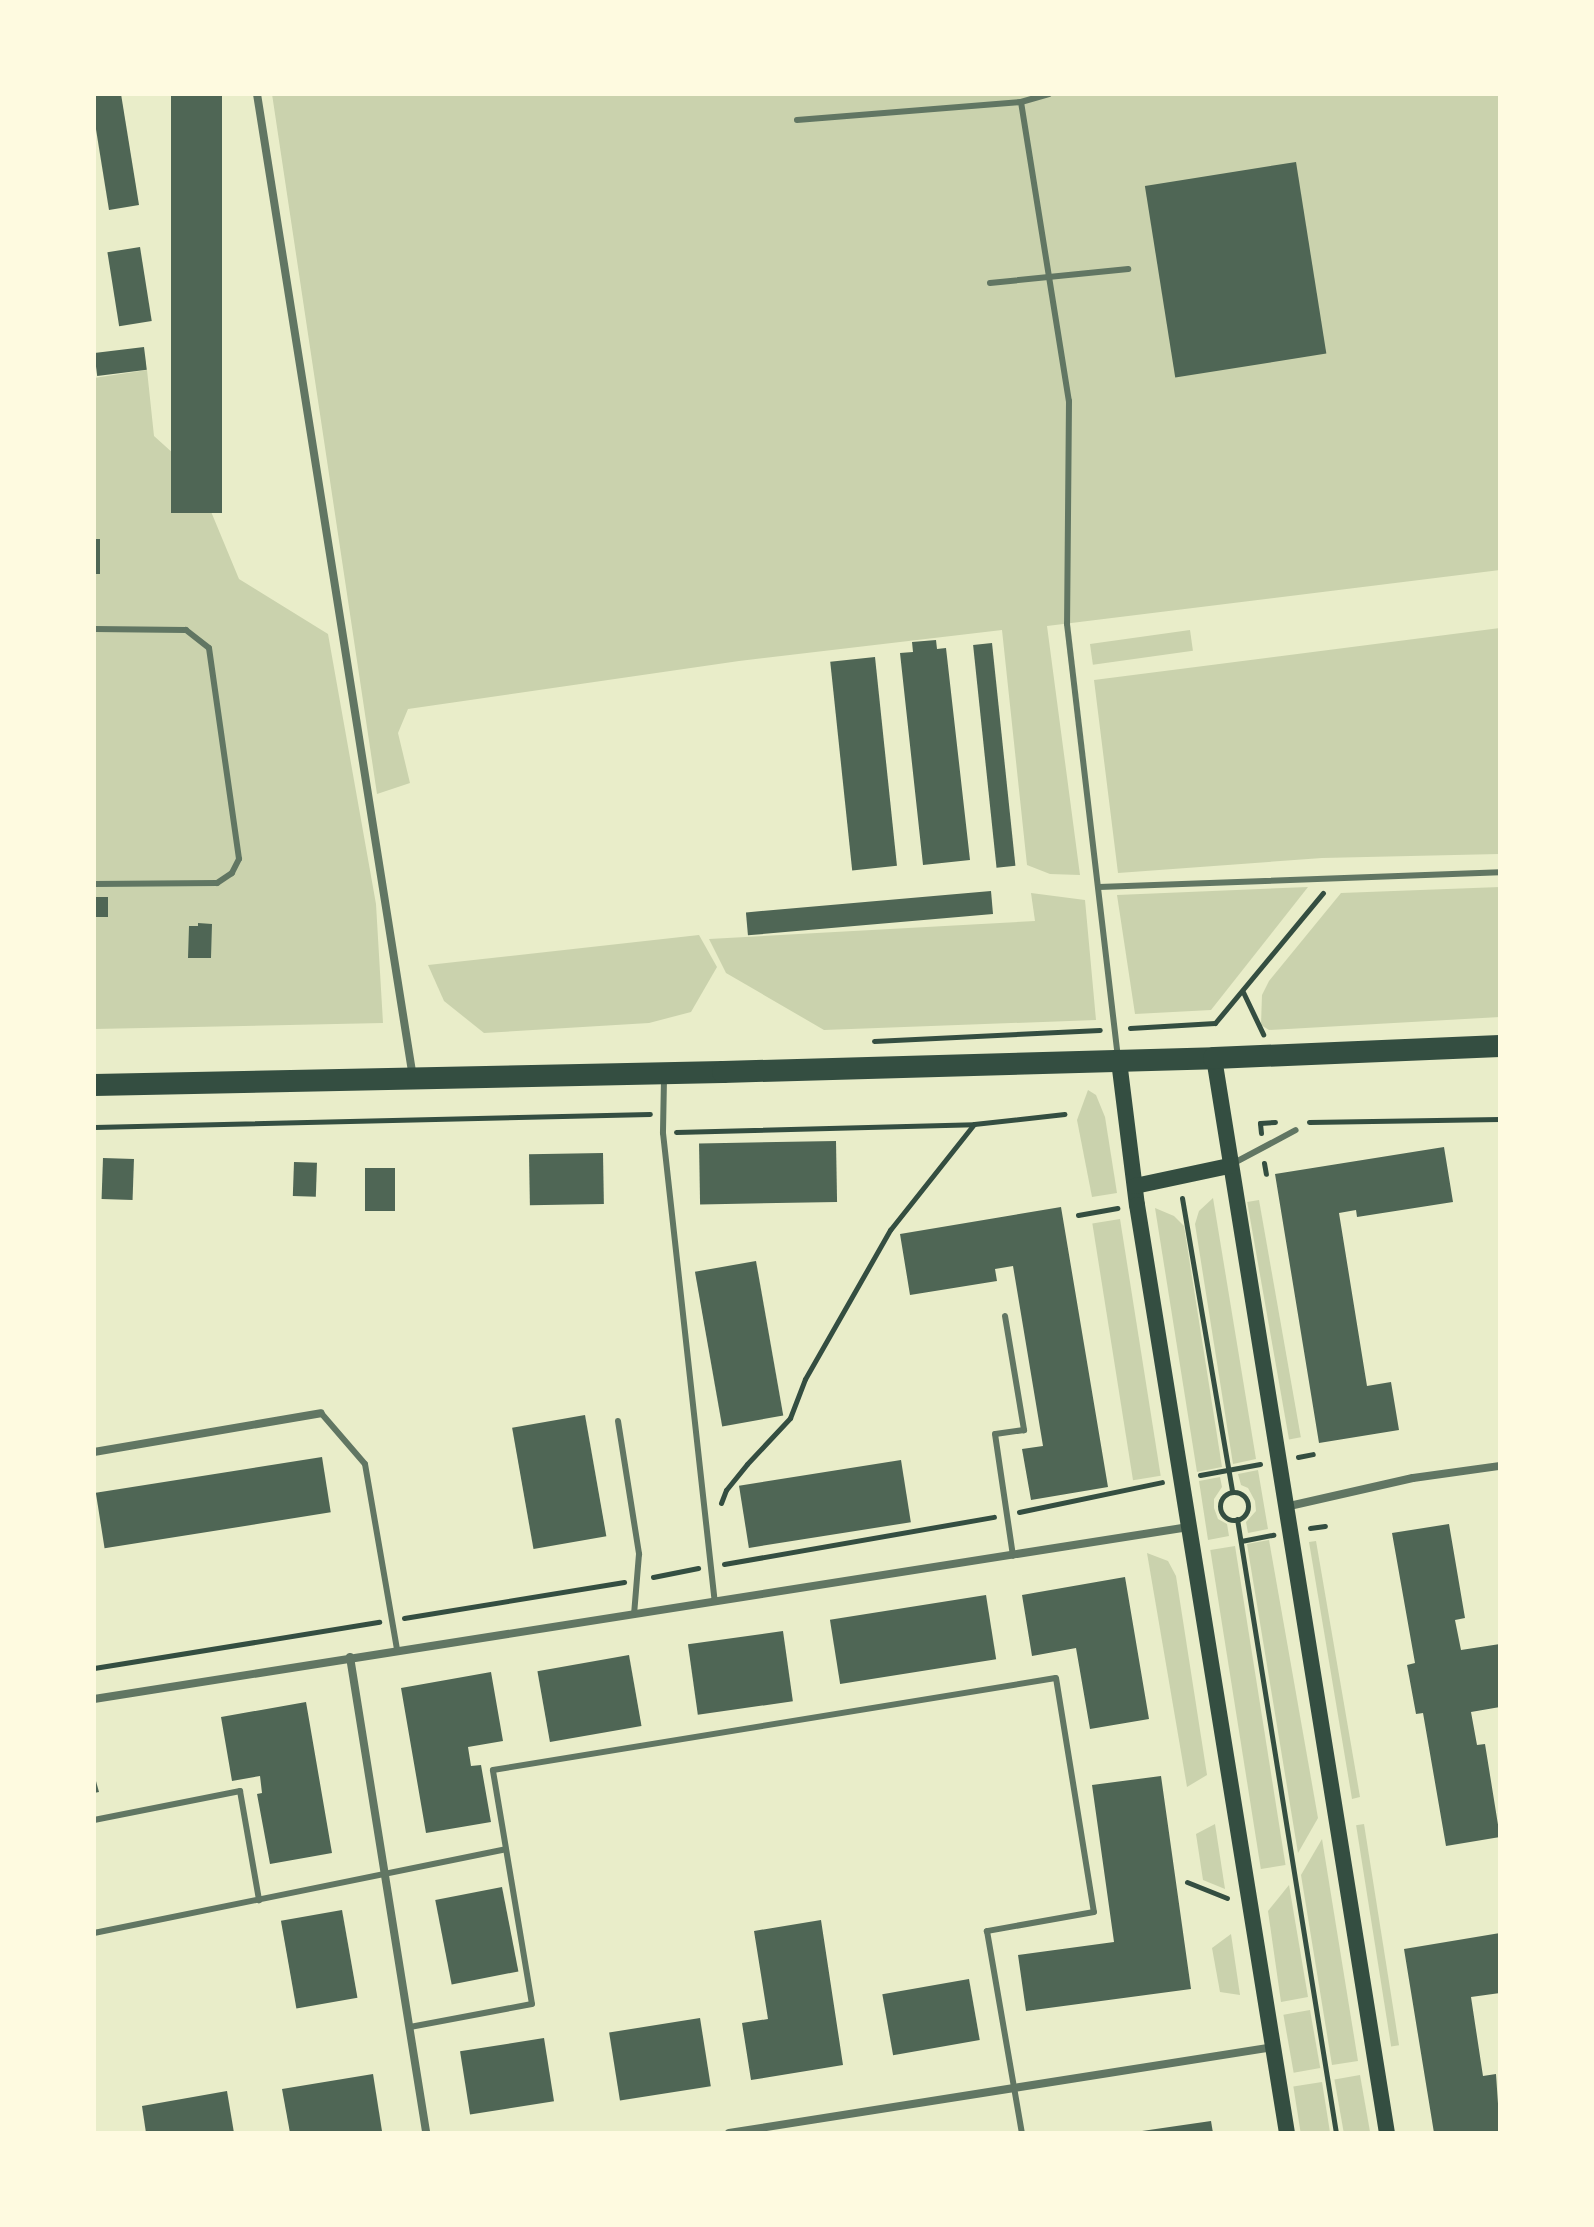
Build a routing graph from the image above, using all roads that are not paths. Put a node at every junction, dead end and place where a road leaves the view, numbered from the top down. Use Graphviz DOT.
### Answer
graph roads {
  1 [pos="257,94"];
  2 [pos="1049,94"];
  3 [pos="1021,102"];
  4 [pos="797,120"];
  5 [pos="1128,269"];
  6 [pos="1049,276"];
  7 [pos="990,283"];
  8 [pos="94,629"];
  9 [pos="1500,872"];
  10 [pos="94,884"];
  11 [pos="1099,887"];
  12 [pos="1500,1046"];
  13 [pos="1214,1058"];
  14 [pos="1119,1061"];
  15 [pos="664,1074"];
  16 [pos="414,1079"];
  17 [pos="94,1085"];
  18 [pos="1296,1130"];
  19 [pos="1229,1166"];
  20 [pos="1135,1186"];
  21 [pos="1005,1316"];
  22 [pos="321,1413"];
  23 [pos="618,1421"];
  24 [pos="94,1452"];
  25 [pos="1500,1466"];
  26 [pos="1284,1507"];
  27 [pos="1189,1527"];
  28 [pos="1013,1556"];
  29 [pos="715,1601"];
  30 [pos="634,1615"];
  31 [pos="397,1650"];
  32 [pos="350,1657"];
  33 [pos="94,1699"];
  34 [pos="94,1820"];
  35 [pos="506,1849"];
  36 [pos="386,1872"];
  37 [pos="259,1900"];
  38 [pos="94,1933"];
  39 [pos="410,2027"];
  40 [pos="1274,2047"];
  41 [pos="1014,2087"];
  42 [pos="426,2133"];
  43 [pos="729,2133"];
  44 [pos="1022,2133"];
  45 [pos="1287,2133"];
  46 [pos="1387,2133"];
  1 -- 16 [label="street"];
  2 -- 3 [label="lane"];
  3 -- 4 [label="lane"];
  3 -- 6 [label="lane"];
  5 -- 6 [label="lane"];
  6 -- 7 [label="lane"];
  6 -- 11 [label="lane"];
  8 -- 10 [label="lane"];
  9 -- 11 [label="lane"];
  11 -- 14 [label="lane"];
  12 -- 13 [label="highway"];
  13 -- 14 [label="highway"];
  13 -- 19 [label="main road"];
  14 -- 15 [label="highway"];
  14 -- 20 [label="main road"];
  15 -- 16 [label="highway"];
  15 -- 29 [label="lane"];
  16 -- 17 [label="highway"];
  18 -- 19 [label="lane"];
  19 -- 20 [label="main road"];
  19 -- 26 [label="main road"];
  20 -- 27 [label="main road"];
  21 -- 28 [label="lane"];
  22 -- 24 [label="street"];
  22 -- 31 [label="lane"];
  23 -- 30 [label="lane"];
  25 -- 26 [label="street"];
  26 -- 46 [label="main road"];
  27 -- 28 [label="street"];
  27 -- 40 [label="main road"];
  28 -- 29 [label="street"];
  29 -- 30 [label="street"];
  30 -- 31 [label="street"];
  31 -- 32 [label="street"];
  32 -- 33 [label="street"];
  32 -- 36 [label="street"];
  34 -- 37 [label="lane"];
  35 -- 36 [label="lane"];
  35 -- 39 [label="lane"];
  35 -- 41 [label="lane"];
  36 -- 37 [label="lane"];
  36 -- 39 [label="street"];
  37 -- 38 [label="lane"];
  39 -- 42 [label="street"];
  40 -- 41 [label="street"];
  40 -- 45 [label="main road"];
  41 -- 43 [label="street"];
  41 -- 44 [label="lane"];
}
